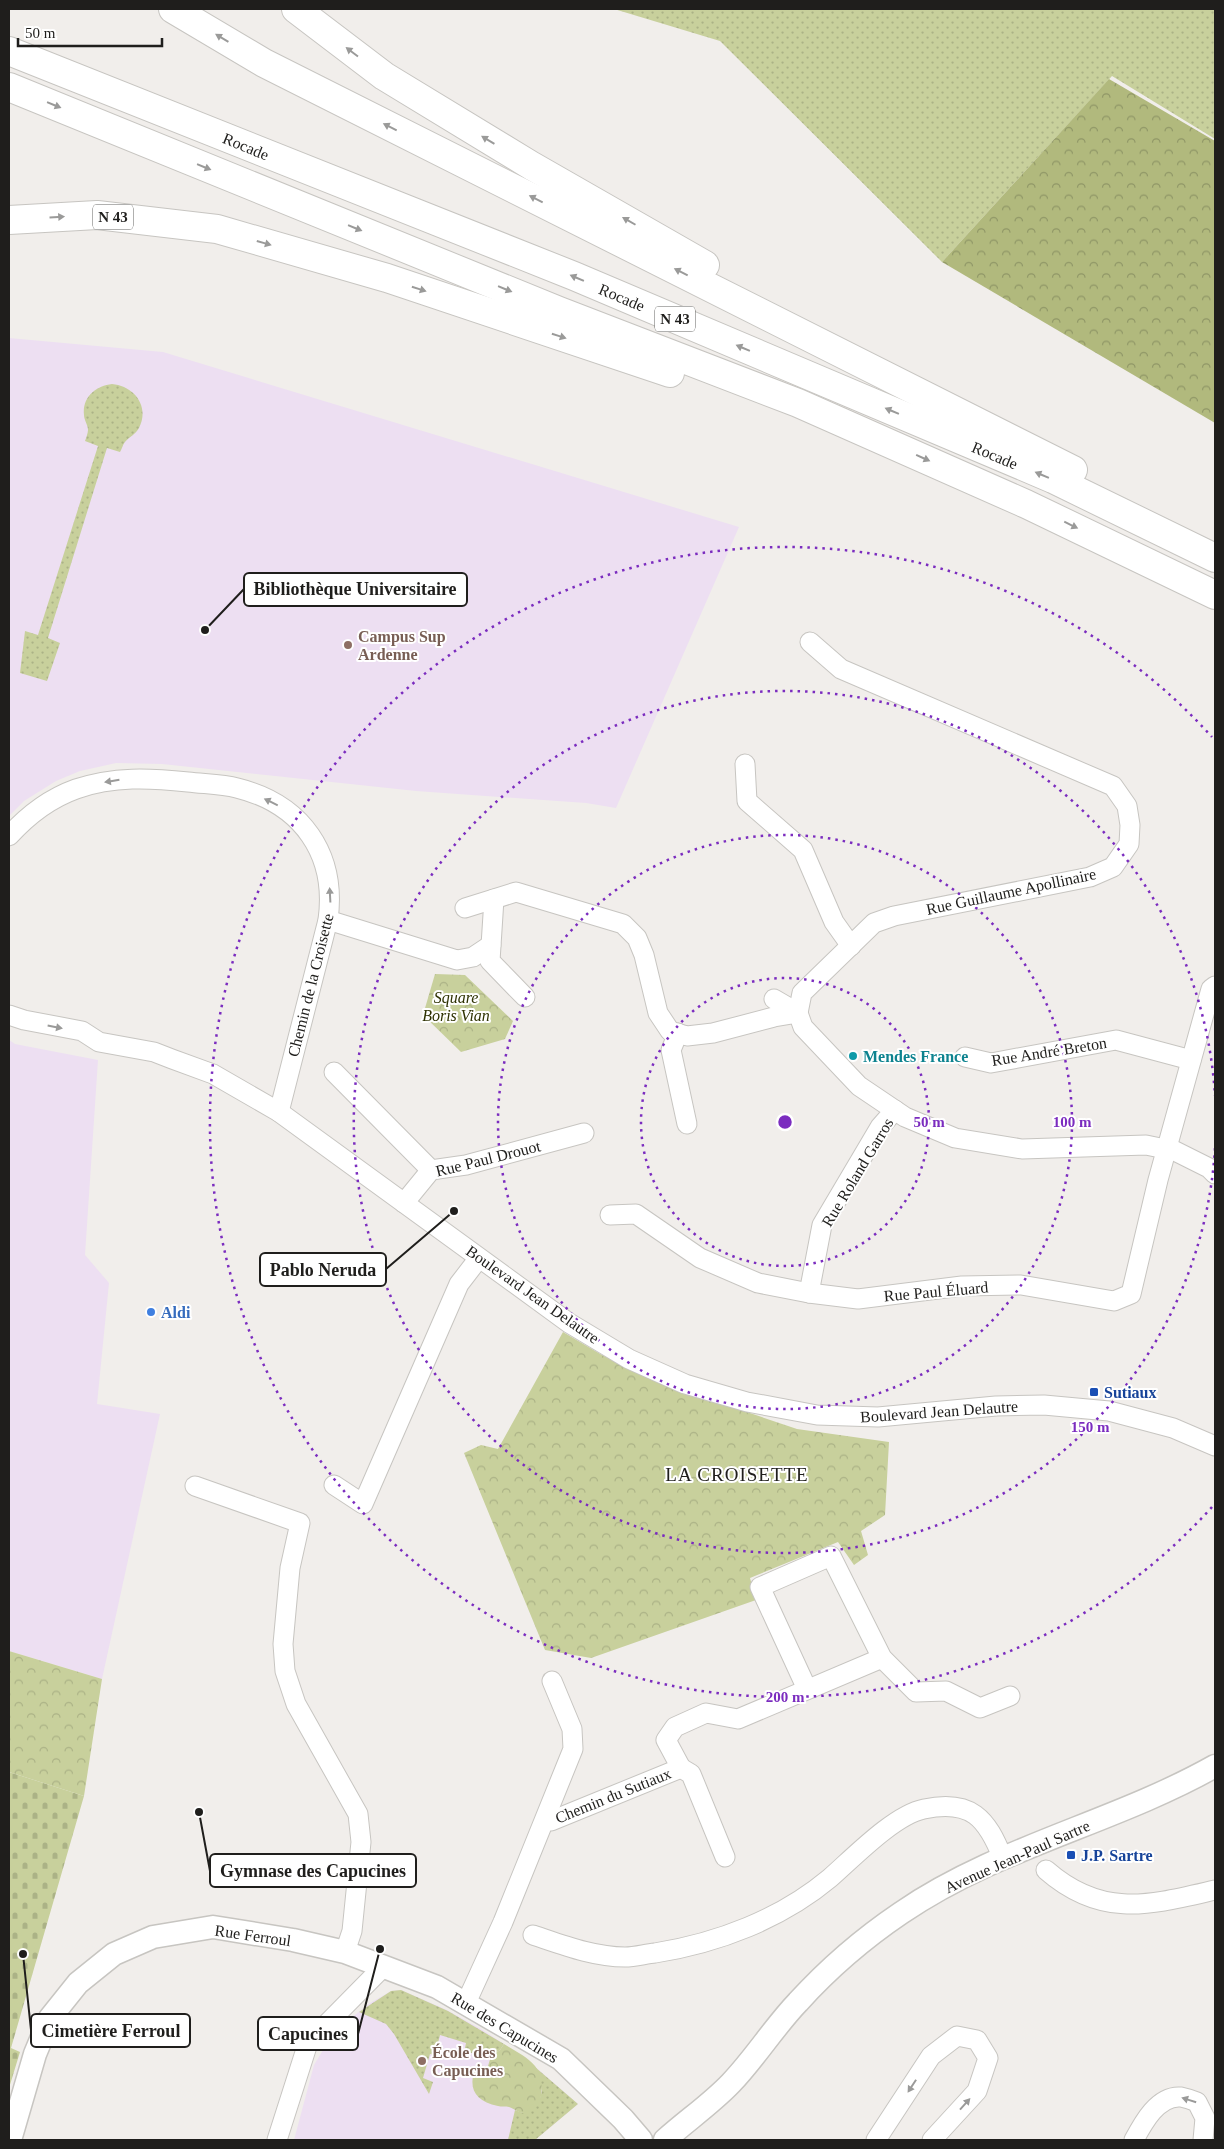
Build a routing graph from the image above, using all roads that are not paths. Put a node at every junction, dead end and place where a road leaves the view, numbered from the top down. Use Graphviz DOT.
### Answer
graph roads {
  1 [pos="173,9"];
  2 [pos="296,9"];
  3 [pos="9,51"];
  4 [pos="9,87"];
  5 [pos="9,220"];
  6 [pos="798,403"];
  7 [pos="975,420"];
  8 [pos="1214,557"];
  9 [pos="1215,595"];
  10 [pos="810,642"];
  11 [pos="745,764"];
  12 [pos="9,836"];
  13 [pos="494,899"];
  14 [pos="464,908"];
  15 [pos="328,920"];
  16 [pos="491,945"];
  17 [pos="851,946"];
  18 [pos="1215,986"];
  19 [pos="525,998"];
  20 [pos="774,999"];
  21 [pos="798,1013"];
  22 [pos="9,1015"];
  23 [pos="678,1033"];
  24 [pos="965,1058"];
  25 [pos="1191,1060"];
  26 [pos="334,1072"];
  27 [pos="895,1110"];
  28 [pos="279,1112"];
  29 [pos="687,1124"];
  30 [pos="584,1133"];
  31 [pos="1167,1150"];
  32 [pos="431,1170"];
  33 [pos="1215,1174"];
  34 [pos="404,1204"];
  35 [pos="610,1215"];
  36 [pos="479,1258"];
  37 [pos="809,1293"];
  38 [pos="1214,1442"];
  39 [pos="334,1485"];
  40 [pos="195,1486"];
  41 [pos="882,1658"];
  42 [pos="552,1681"];
  43 [pos="807,1689"];
  44 [pos="1010,1696"];
  45 [pos="1215,1766"];
  46 [pos="681,1768"];
  47 [pos="545,1820"];
  48 [pos="725,1857"];
  49 [pos="1003,1859"];
  50 [pos="1046,1870"];
  51 [pos="1215,1890"];
  52 [pos="533,1935"];
  53 [pos="345,1952"];
  54 [pos="383,1966"];
  55 [pos="466,2003"];
  56 [pos="10,2140"];
  57 [pos="277,2140"];
  58 [pos="640,2140"];
  59 [pos="665,2140"];
  60 [pos="876,2140"];
  61 [pos="932,2140"];
  62 [pos="1134,2140"];
  63 [pos="1203,2140"];
  7 -- 1 [label="highway, one-way"];
  7 -- 2 [label="highway, one-way"];
  8 -- 3 [label="highway, Rocade / N 43, one-way"];
  4 -- 6 [label="highway, N 43, one-way"];
  5 -- 6 [label="highway, N 43, one-way"];
  6 -- 9 [label="highway, N 43, one-way"];
  7 -- 8 [label="highway"];
  10 -- 17 [label="street, Rue Guillaume Apollinaire"];
  11 -- 17 [label="street"];
  15 -- 12 [label="street, Chemin de la Croisette, one-way"];
  13 -- 14 [label="street"];
  13 -- 16 [label="street"];
  13 -- 23 [label="street"];
  15 -- 16 [label="street"];
  15 -- 28 [label="street, Chemin de la Croisette"];
  16 -- 19 [label="street"];
  17 -- 21 [label="street, Rue Guillaume Apollinaire"];
  18 -- 25 [label="street"];
  20 -- 21 [label="street"];
  21 -- 23 [label="street"];
  21 -- 27 [label="street"];
  22 -- 28 [label="street, Boulevard Jean Delautre, one-way"];
  23 -- 29 [label="street"];
  24 -- 25 [label="street, Rue André Breton"];
  25 -- 31 [label="street"];
  26 -- 32 [label="street"];
  27 -- 31 [label="street"];
  27 -- 37 [label="street, Rue Roland Garros"];
  28 -- 34 [label="street, Boulevard Jean Delautre"];
  30 -- 32 [label="street, Rue Paul Drouot"];
  31 -- 33 [label="street"];
  31 -- 37 [label="street, Rue Paul Éluard"];
  32 -- 34 [label="street, Rue Paul Drouot"];
  34 -- 36 [label="street, Boulevard Jean Delautre"];
  35 -- 37 [label="street, Rue Paul Éluard"];
  36 -- 38 [label="street, Boulevard Jean Delautre"];
  36 -- 39 [label="street"];
  40 -- 53 [label="street"];
  41 -- 43 [label="street, Chemin du Sutiaux"];
  41 -- 43 [label="street"];
  41 -- 44 [label="street"];
  42 -- 47 [label="street"];
  43 -- 46 [label="street, Chemin du Sutiaux"];
  45 -- 49 [label="street, Avenue Jean-Paul Sartre"];
  46 -- 47 [label="street, Chemin du Sutiaux"];
  46 -- 48 [label="street"];
  47 -- 55 [label="street"];
  49 -- 52 [label="street"];
  49 -- 59 [label="street, Avenue Jean-Paul Sartre"];
  50 -- 51 [label="street"];
  53 -- 54 [label="street, Rue des Capucines"];
  53 -- 56 [label="street, Rue Ferroul"];
  54 -- 55 [label="street, Rue des Capucines"];
  54 -- 57 [label="street"];
  55 -- 58 [label="street, Rue des Capucines"];
  61 -- 60 [label="street, one-way"];
  63 -- 62 [label="street, one-way"];
}
